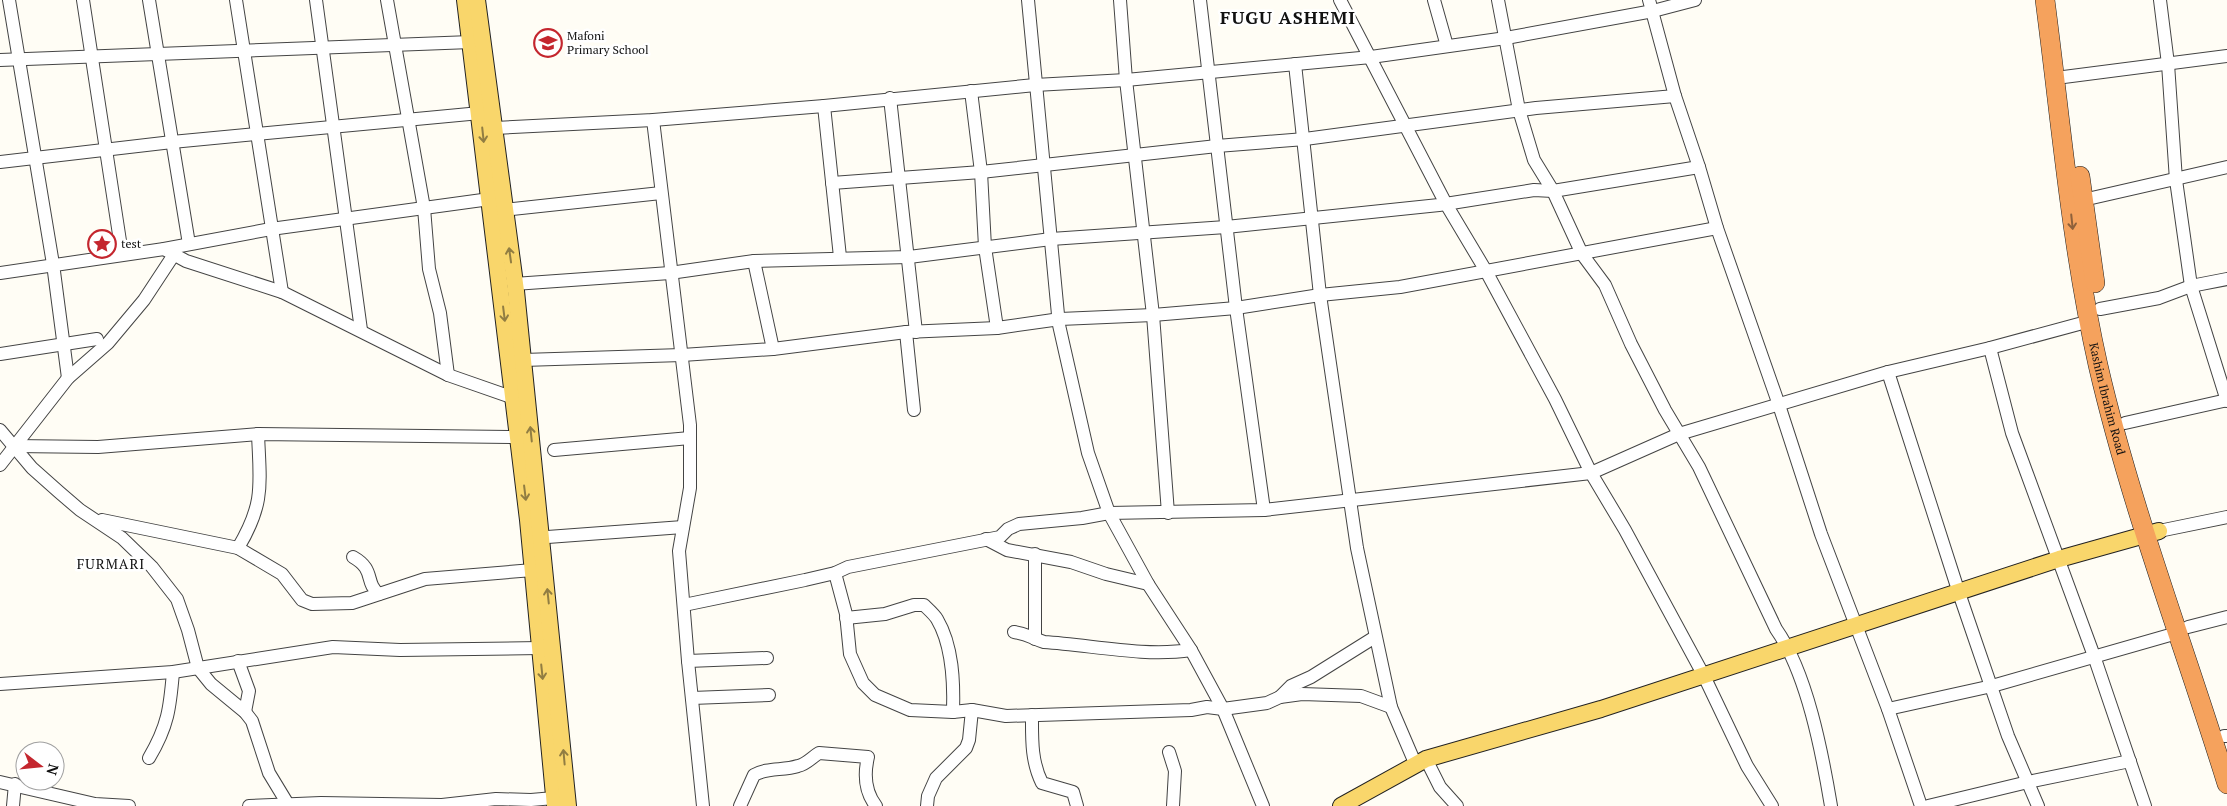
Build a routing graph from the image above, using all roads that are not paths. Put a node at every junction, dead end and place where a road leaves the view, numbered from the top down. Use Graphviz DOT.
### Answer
graph roads {
  1 [pos="9,0"];
  2 [pos="83,0"];
  3 [pos="149,0"];
  4 [pos="236,0"];
  5 [pos="316,0"];
  6 [pos="387,0"];
  7 [pos="465,0"];
  8 [pos="477,0"];
  9 [pos="1028,0"];
  10 [pos="1120,0"];
  11 [pos="1200,0"];
  12 [pos="1340,0"];
  13 [pos="1434,0"];
  14 [pos="1498,0"];
  15 [pos="1695,0"];
  16 [pos="2045,0"];
  17 [pos="2056,0"];
  18 [pos="2160,0"];
  19 [pos="1651,5"];
  20 [pos="1506,38"];
  21 [pos="471,42"];
  22 [pos="395,45"];
  23 [pos="1447,46"];
  24 [pos="322,48"];
  25 [pos="244,51"];
  26 [pos="157,54"];
  27 [pos="92,56"];
  28 [pos="2227,56"];
  29 [pos="1371,57"];
  30 [pos="0,60"];
  31 [pos="19,60"];
  32 [pos="1295,64"];
  33 [pos="2168,64"];
  34 [pos="1209,73"];
  35 [pos="2061,78"];
  36 [pos="1126,80"];
  37 [pos="1035,84"];
  38 [pos="971,91"];
  39 [pos="1675,96"];
  40 [pos="890,98"];
  41 [pos="824,106"];
  42 [pos="1519,110"];
  43 [pos="480,113"];
  44 [pos="408,120"];
  45 [pos="653,120"];
  46 [pos="1404,125"];
  47 [pos="334,127"];
  48 [pos="495,128"];
  49 [pos="257,134"];
  50 [pos="1304,139"];
  51 [pos="172,142"];
  52 [pos="1217,146"];
  53 [pos="106,150"];
  54 [pos="1136,154"];
  55 [pos="34,158"];
  56 [pos="0,162"];
  57 [pos="1044,164"];
  58 [pos="1699,167"];
  59 [pos="2227,167"];
  60 [pos="981,172"];
  61 [pos="899,176"];
  62 [pos="2176,180"];
  63 [pos="832,183"];
  64 [pos="1553,190"];
  65 [pos="661,193"];
  66 [pos="2083,200"];
  67 [pos="498,202"];
  68 [pos="1446,204"];
  69 [pos="424,208"];
  70 [pos="347,218"];
  71 [pos="1311,218"];
  72 [pos="1226,227"];
  73 [pos="1717,228"];
  74 [pos="271,229"];
  75 [pos="1144,232"];
  76 [pos="1051,239"];
  77 [pos="189,244"];
  78 [pos="985,247"];
  79 [pos="168,252"];
  80 [pos="122,254"];
  81 [pos="1582,254"];
  82 [pos="840,257"];
  83 [pos="909,257"];
  84 [pos="754,261"];
  85 [pos="53,264"];
  86 [pos="1486,272"];
  87 [pos="0,273"];
  88 [pos="670,273"];
  89 [pos="2227,279"];
  90 [pos="514,284"];
  91 [pos="2191,286"];
  92 [pos="282,292"];
  93 [pos="1320,296"];
  94 [pos="1236,308"];
  95 [pos="2094,315"];
  96 [pos="1153,316"];
  97 [pos="1060,319"];
  98 [pos="997,328"];
  99 [pos="361,330"];
  100 [pos="911,332"];
  101 [pos="97,339"];
  102 [pos="62,342"];
  103 [pos="1990,348"];
  104 [pos="773,349"];
  105 [pos="0,354"];
  106 [pos="682,355"];
  107 [pos="523,360"];
  108 [pos="1888,372"];
  109 [pos="448,375"];
  110 [pos="68,378"];
  111 [pos="514,398"];
  112 [pos="2227,400"];
  113 [pos="1779,404"];
  114 [pos="914,410"];
  115 [pos="2125,423"];
  116 [pos="0,430"];
  117 [pos="258,434"];
  118 [pos="1679,434"];
  119 [pos="518,437"];
  120 [pos="690,438"];
  121 [pos="14,446"];
  122 [pos="554,450"];
  123 [pos="0,465"];
  124 [pos="1591,473"];
  125 [pos="1350,499"];
  126 [pos="1264,510"];
  127 [pos="1109,513"];
  128 [pos="1168,513"];
  129 [pos="2227,517"];
  130 [pos="94,519"];
  131 [pos="683,527"];
  132 [pos="2152,533"];
  133 [pos="536,538"];
  134 [pos="986,539"];
  135 [pos="238,548"];
  136 [pos="1035,554"];
  137 [pos="353,558"];
  138 [pos="2059,560"];
  139 [pos="533,570"];
  140 [pos="835,573"];
  141 [pos="1148,584"];
  142 [pos="1959,593"];
  143 [pos="379,594"];
  144 [pos="684,606"];
  145 [pos="2227,617"];
  146 [pos="846,618"];
  147 [pos="1856,625"];
  148 [pos="2183,630"];
  149 [pos="1014,632"];
  150 [pos="1375,636"];
  151 [pos="1035,639"];
  152 [pos="1789,647"];
  153 [pos="540,648"];
  154 [pos="1191,650"];
  155 [pos="2094,656"];
  156 [pos="767,658"];
  157 [pos="238,661"];
  158 [pos="688,661"];
  159 [pos="198,668"];
  160 [pos="173,672"];
  161 [pos="1704,676"];
  162 [pos="0,684"];
  163 [pos="1992,686"];
  164 [pos="769,695"];
  165 [pos="1280,697"];
  166 [pos="692,698"];
  167 [pos="1391,707"];
  168 [pos="1222,709"];
  169 [pos="1888,709"];
  170 [pos="972,710"];
  171 [pos="245,712"];
  172 [pos="953,712"];
  173 [pos="1032,715"];
  174 [pos="2226,739"];
  175 [pos="1169,752"];
  176 [pos="149,758"];
  177 [pos="1421,761"];
  178 [pos="2130,761"];
  179 [pos="0,782"];
  180 [pos="2028,782"];
  181 [pos="15,784"];
  182 [pos="2227,784"];
  183 [pos="43,791"];
  184 [pos="559,803"];
  185 [pos="288,805"];
  186 [pos="13,806"];
  187 [pos="129,806"];
  188 [pos="249,806"];
  189 [pos="703,806"];
  190 [pos="740,806"];
  191 [pos="876,806"];
  192 [pos="927,806"];
  193 [pos="1076,806"];
  194 [pos="1173,806"];
  195 [pos="1263,806"];
  196 [pos="1341,806"];
  197 [pos="1457,806"];
  198 [pos="1772,806"];
  199 [pos="1831,806"];
  200 [pos="1921,806"];
  201 [pos="1928,806"];
  202 [pos="2038,806"];
  203 [pos="2145,806"];
  1 -- 31 [label="street"];
  2 -- 27 [label="street"];
  3 -- 26 [label="street"];
  4 -- 25 [label="street"];
  5 -- 24 [label="street"];
  6 -- 22 [label="street"];
  7 -- 21 [label="main road"];
  8 -- 48 [label="main road"];
  9 -- 37 [label="street"];
  10 -- 36 [label="street"];
  11 -- 34 [label="street"];
  12 -- 29 [label="street"];
  13 -- 23 [label="street"];
  14 -- 20 [label="street"];
  15 -- 19 [label="street"];
  16 -- 35 [label="highway, Kashim Ibrahim Road"];
  17 -- 35 [label="highway, Kashim Ibrahim Road"];
  18 -- 33 [label="street"];
  19 -- 20 [label="street"];
  19 -- 39 [label="street"];
  20 -- 23 [label="street"];
  20 -- 42 [label="street"];
  21 -- 22 [label="street"];
  21 -- 43 [label="main road"];
  22 -- 24 [label="street"];
  22 -- 44 [label="street"];
  23 -- 29 [label="street"];
  24 -- 25 [label="street"];
  24 -- 47 [label="street"];
  25 -- 26 [label="street"];
  25 -- 49 [label="street"];
  26 -- 27 [label="street"];
  26 -- 51 [label="street"];
  27 -- 31 [label="street"];
  27 -- 53 [label="street"];
  28 -- 33 [label="street"];
  29 -- 32 [label="street"];
  29 -- 46 [label="street"];
  30 -- 31 [label="street"];
  31 -- 55 [label="street"];
  32 -- 34 [label="street"];
  32 -- 50 [label="street"];
  33 -- 35 [label="street"];
  33 -- 62 [label="street"];
  34 -- 36 [label="street"];
  34 -- 52 [label="street"];
  35 -- 66 [label="highway, Kashim Ibrahim Road"];
  35 -- 95 [label="highway, Kashim Ibrahim Road, one-way"];
  36 -- 37 [label="street"];
  36 -- 54 [label="street"];
  37 -- 38 [label="street"];
  37 -- 57 [label="street"];
  38 -- 40 [label="street"];
  38 -- 60 [label="street"];
  39 -- 42 [label="street"];
  39 -- 58 [label="street"];
  40 -- 41 [label="street"];
  40 -- 61 [label="street"];
  41 -- 45 [label="street"];
  41 -- 63 [label="street"];
  42 -- 46 [label="street"];
  42 -- 64 [label="street"];
  43 -- 44 [label="street"];
  43 -- 67 [label="main road, one-way"];
  44 -- 47 [label="street"];
  44 -- 69 [label="street"];
  45 -- 48 [label="street"];
  45 -- 65 [label="street"];
  46 -- 50 [label="street"];
  46 -- 68 [label="street"];
  47 -- 49 [label="street"];
  47 -- 70 [label="street"];
  48 -- 67 [label="main road"];
  49 -- 51 [label="street"];
  49 -- 74 [label="street"];
  50 -- 52 [label="street"];
  50 -- 71 [label="street"];
  51 -- 53 [label="street"];
  51 -- 77 [label="street"];
  52 -- 54 [label="street"];
  52 -- 72 [label="street"];
  53 -- 55 [label="street"];
  53 -- 80 [label="street"];
  54 -- 57 [label="street"];
  54 -- 75 [label="street"];
  55 -- 56 [label="street"];
  55 -- 85 [label="street"];
  57 -- 60 [label="street"];
  57 -- 76 [label="street"];
  58 -- 64 [label="street"];
  58 -- 73 [label="street"];
  59 -- 62 [label="street"];
  60 -- 61 [label="street"];
  60 -- 78 [label="street"];
  61 -- 63 [label="street"];
  61 -- 83 [label="street"];
  62 -- 66 [label="street"];
  62 -- 91 [label="street"];
  63 -- 82 [label="street"];
  64 -- 68 [label="street"];
  64 -- 81 [label="street"];
  65 -- 67 [label="street"];
  65 -- 88 [label="street"];
  66 -- 95 [label="highway, Kashim Ibrahim Road"];
  67 -- 69 [label="street"];
  90 -- 67 [label="main road, one-way"];
  67 -- 111 [label="main road, one-way"];
  68 -- 71 [label="street"];
  68 -- 86 [label="street"];
  69 -- 70 [label="street"];
  69 -- 109 [label="street"];
  70 -- 74 [label="street"];
  70 -- 99 [label="street"];
  71 -- 72 [label="street"];
  71 -- 93 [label="street"];
  72 -- 75 [label="street"];
  72 -- 94 [label="street"];
  73 -- 81 [label="street"];
  73 -- 113 [label="street"];
  74 -- 77 [label="street"];
  74 -- 92 [label="street"];
  75 -- 76 [label="street"];
  75 -- 96 [label="street"];
  76 -- 78 [label="street"];
  76 -- 97 [label="street"];
  77 -- 79 [label="street"];
  78 -- 83 [label="street"];
  78 -- 98 [label="street"];
  79 -- 80 [label="street"];
  79 -- 92 [label="street"];
  79 -- 110 [label="street"];
  80 -- 85 [label="street"];
  81 -- 86 [label="street"];
  81 -- 118 [label="street"];
  82 -- 83 [label="street"];
  82 -- 84 [label="street"];
  83 -- 100 [label="street"];
  84 -- 88 [label="street"];
  84 -- 104 [label="street"];
  85 -- 87 [label="street"];
  85 -- 102 [label="street"];
  86 -- 93 [label="street"];
  86 -- 124 [label="street"];
  88 -- 90 [label="street"];
  88 -- 106 [label="street"];
  89 -- 91 [label="street"];
  90 -- 107 [label="main road"];
  91 -- 95 [label="street"];
  91 -- 112 [label="street"];
  92 -- 99 [label="street"];
  93 -- 94 [label="street"];
  93 -- 125 [label="street"];
  94 -- 96 [label="street"];
  94 -- 126 [label="street"];
  95 -- 103 [label="street"];
  95 -- 115 [label="highway, Kashim Ibrahim Road"];
  95 -- 132 [label="highway, Kashim Ibrahim Road"];
  96 -- 97 [label="street"];
  96 -- 128 [label="street"];
  97 -- 98 [label="street"];
  97 -- 127 [label="street"];
  98 -- 100 [label="street"];
  99 -- 109 [label="street"];
  100 -- 104 [label="street"];
  100 -- 114 [label="street"];
  101 -- 102 [label="street"];
  102 -- 105 [label="street"];
  102 -- 110 [label="street"];
  103 -- 108 [label="street"];
  103 -- 138 [label="street"];
  104 -- 106 [label="street"];
  106 -- 107 [label="street"];
  106 -- 120 [label="street"];
  133 -- 107 [label="main road, one-way"];
  108 -- 113 [label="street"];
  108 -- 142 [label="street"];
  109 -- 111 [label="street"];
  110 -- 121 [label="street"];
  111 -- 119 [label="main road"];
  112 -- 115 [label="street"];
  113 -- 118 [label="street"];
  113 -- 147 [label="street"];
  115 -- 132 [label="highway, Kashim Ibrahim Road"];
  116 -- 121 [label="street"];
  117 -- 119 [label="street"];
  117 -- 121 [label="street"];
  117 -- 135 [label="street"];
  118 -- 124 [label="street"];
  118 -- 152 [label="street"];
  119 -- 133 [label="main road, one-way"];
  120 -- 122 [label="street"];
  120 -- 131 [label="street"];
  121 -- 123 [label="street"];
  121 -- 130 [label="street"];
  124 -- 125 [label="street"];
  124 -- 161 [label="street"];
  125 -- 126 [label="street"];
  125 -- 150 [label="street"];
  126 -- 128 [label="street"];
  127 -- 128 [label="street"];
  127 -- 134 [label="street"];
  127 -- 141 [label="street"];
  129 -- 132 [label="street"];
  130 -- 135 [label="street"];
  130 -- 159 [label="street"];
  131 -- 133 [label="street"];
  131 -- 144 [label="street"];
  132 -- 138 [label="main road"];
  132 -- 148 [label="highway, Kashim Ibrahim Road"];
  133 -- 139 [label="main road"];
  184 -- 133 [label="main road, one-way"];
  134 -- 136 [label="street"];
  134 -- 140 [label="street"];
  135 -- 143 [label="street"];
  136 -- 141 [label="street"];
  136 -- 151 [label="street"];
  137 -- 143 [label="street"];
  138 -- 142 [label="main road"];
  138 -- 155 [label="street"];
  139 -- 143 [label="street"];
  139 -- 153 [label="main road"];
  140 -- 144 [label="street"];
  140 -- 146 [label="street"];
  141 -- 154 [label="street"];
  142 -- 147 [label="main road"];
  142 -- 163 [label="street"];
  144 -- 158 [label="street"];
  145 -- 148 [label="street"];
  146 -- 172 [label="street"];
  146 -- 172 [label="street"];
  147 -- 152 [label="main road"];
  147 -- 169 [label="street"];
  148 -- 155 [label="street"];
  148 -- 174 [label="highway, Kashim Ibrahim Road"];
  148 -- 182 [label="highway, Kashim Ibrahim Road"];
  149 -- 151 [label="street"];
  150 -- 165 [label="street"];
  150 -- 167 [label="street"];
  151 -- 154 [label="street"];
  152 -- 161 [label="main road"];
  152 -- 199 [label="street"];
  153 -- 157 [label="street"];
  153 -- 184 [label="main road, one-way"];
  154 -- 168 [label="street"];
  155 -- 163 [label="street"];
  155 -- 178 [label="street"];
  156 -- 158 [label="street"];
  157 -- 159 [label="street"];
  157 -- 171 [label="street"];
  158 -- 166 [label="street"];
  159 -- 160 [label="street"];
  159 -- 171 [label="street"];
  160 -- 162 [label="street"];
  160 -- 176 [label="street"];
  161 -- 177 [label="main road"];
  161 -- 198 [label="street"];
  163 -- 169 [label="street"];
  163 -- 180 [label="street"];
  164 -- 166 [label="street"];
  165 -- 167 [label="street"];
  165 -- 168 [label="street"];
  166 -- 189 [label="street"];
  167 -- 177 [label="street"];
  168 -- 173 [label="street"];
  168 -- 195 [label="street"];
  169 -- 200 [label="street"];
  170 -- 172 [label="street"];
  170 -- 173 [label="street"];
  170 -- 192 [label="street"];
  171 -- 185 [label="street"];
  173 -- 193 [label="street"];
  175 -- 194 [label="street"];
  177 -- 196 [label="main road"];
  177 -- 197 [label="street"];
  178 -- 180 [label="street"];
  178 -- 203 [label="street"];
  179 -- 181 [label="street"];
  180 -- 201 [label="street"];
  180 -- 202 [label="street"];
  181 -- 186 [label="street"];
  183 -- 187 [label="street"];
  184 -- 185 [label="street"];
  185 -- 188 [label="street"];
  190 -- 191 [label="street"];
}
